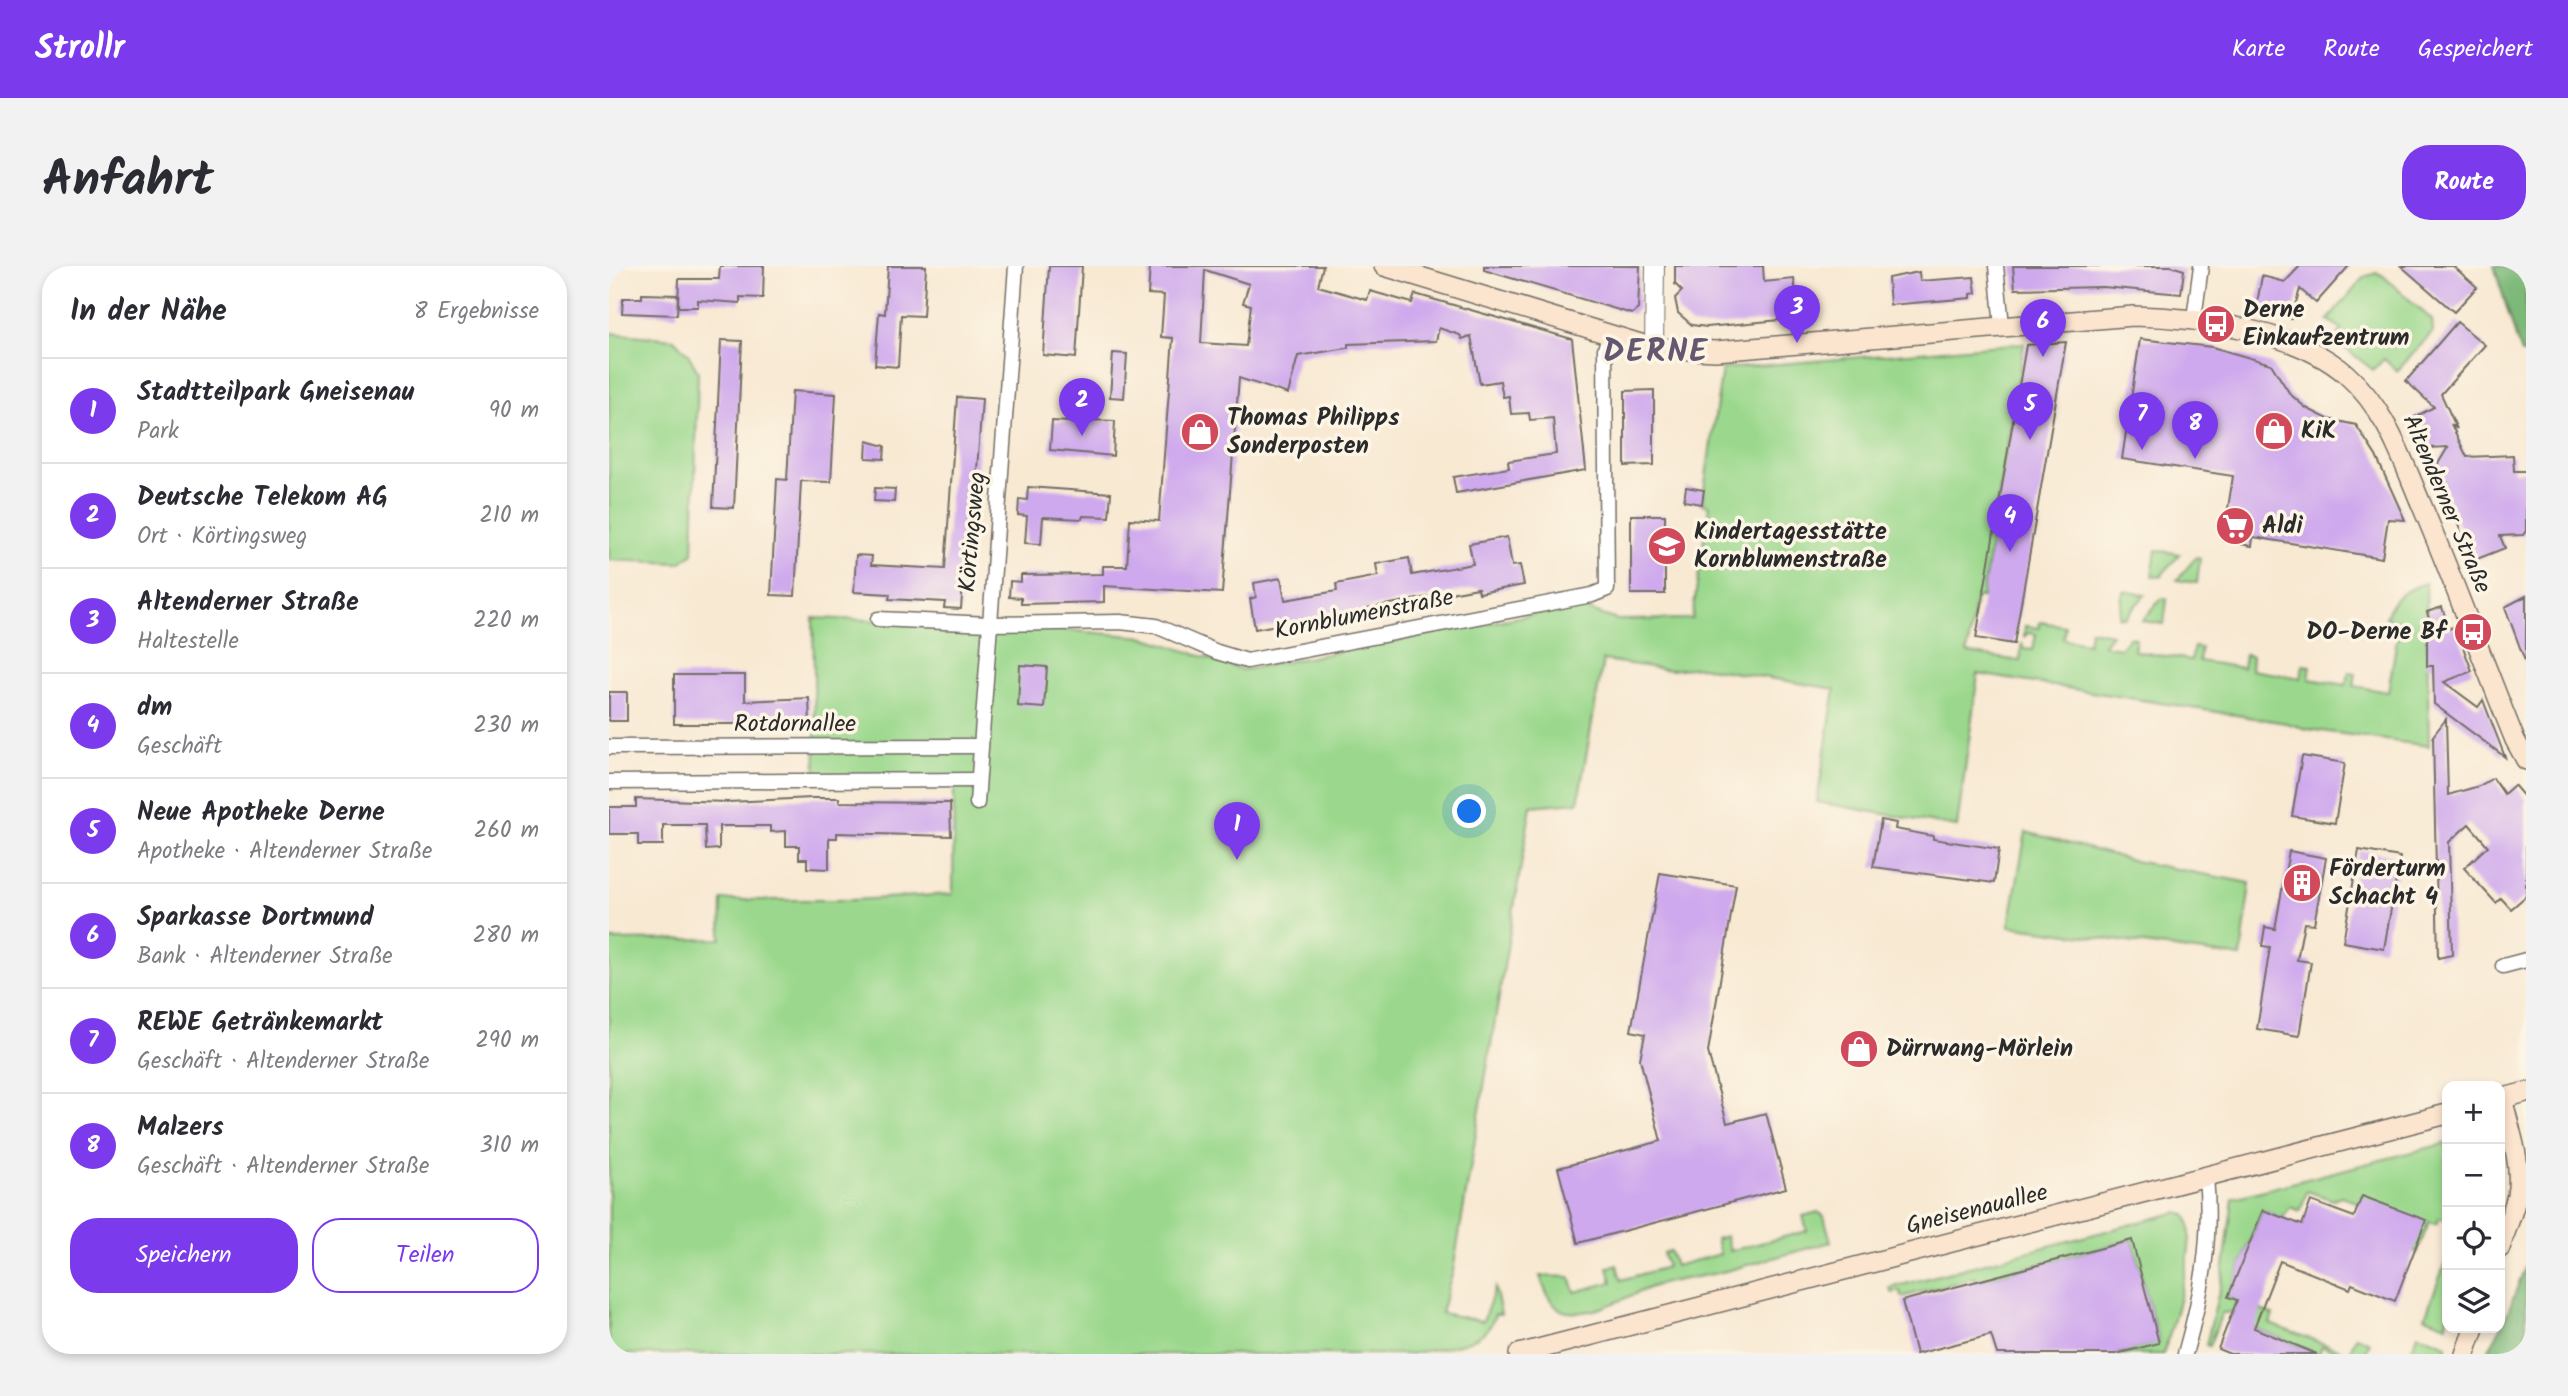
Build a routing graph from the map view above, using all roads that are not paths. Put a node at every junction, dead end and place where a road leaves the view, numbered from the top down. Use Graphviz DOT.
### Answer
graph roads {
  1 [pos="1016,266"];
  2 [pos="1384,266"];
  3 [pos="1655,266"];
  4 [pos="1996,266"];
  5 [pos="2201,266"];
  6 [pos="2194,319"];
  7 [pos="2002,326"];
  8 [pos="1610,334"];
  9 [pos="1654,348"];
  10 [pos="878,619"];
  11 [pos="989,624"];
  12 [pos="980,746"];
  13 [pos="609,747"];
  14 [pos="2526,760"];
  15 [pos="978,780"];
  16 [pos="609,782"];
  17 [pos="977,803"];
  18 [pos="2526,960"];
  19 [pos="2503,966"];
  20 [pos="2526,1092"];
  21 [pos="2505,1097"];
  22 [pos="2505,1112"];
  23 [pos="2442,1115"];
  24 [pos="2206,1177"];
  25 [pos="2505,1232"];
  26 [pos="2472,1333"];
  27 [pos="1530,1353"];
  28 [pos="2185,1354"];
  29 [pos="2465,1354"];
  1 -- 11 [label="street, Körtingsweg"];
  2 -- 8 [label="main road, Altenderner Straße"];
  3 -- 9 [label="street"];
  4 -- 7 [label="street"];
  5 -- 6 [label="street"];
  6 -- 7 [label="main road, Altenderner Straße"];
  6 -- 14 [label="main road, Altenderner Straße"];
  7 -- 9 [label="main road, Altenderner Straße"];
  8 -- 9 [label="main road, Altenderner Straße"];
  8 -- 11 [label="street, Kornblumenstraße"];
  10 -- 11 [label="street, Kornblumenstraße"];
  11 -- 12 [label="street, Körtingsweg"];
  12 -- 13 [label="street, Rotdornallee"];
  12 -- 15 [label="street, Körtingsweg"];
  15 -- 16 [label="street"];
  15 -- 17 [label="street, Körtingsweg"];
  18 -- 19 [label="street"];
  20 -- 21 [label="main road"];
  22 -- 25 [label="main road"];
  23 -- 24 [label="main road, Gneisenauallee"];
  24 -- 27 [label="main road, Gneisenauallee"];
  24 -- 28 [label="street"];
  26 -- 29 [label="main road"];
}
